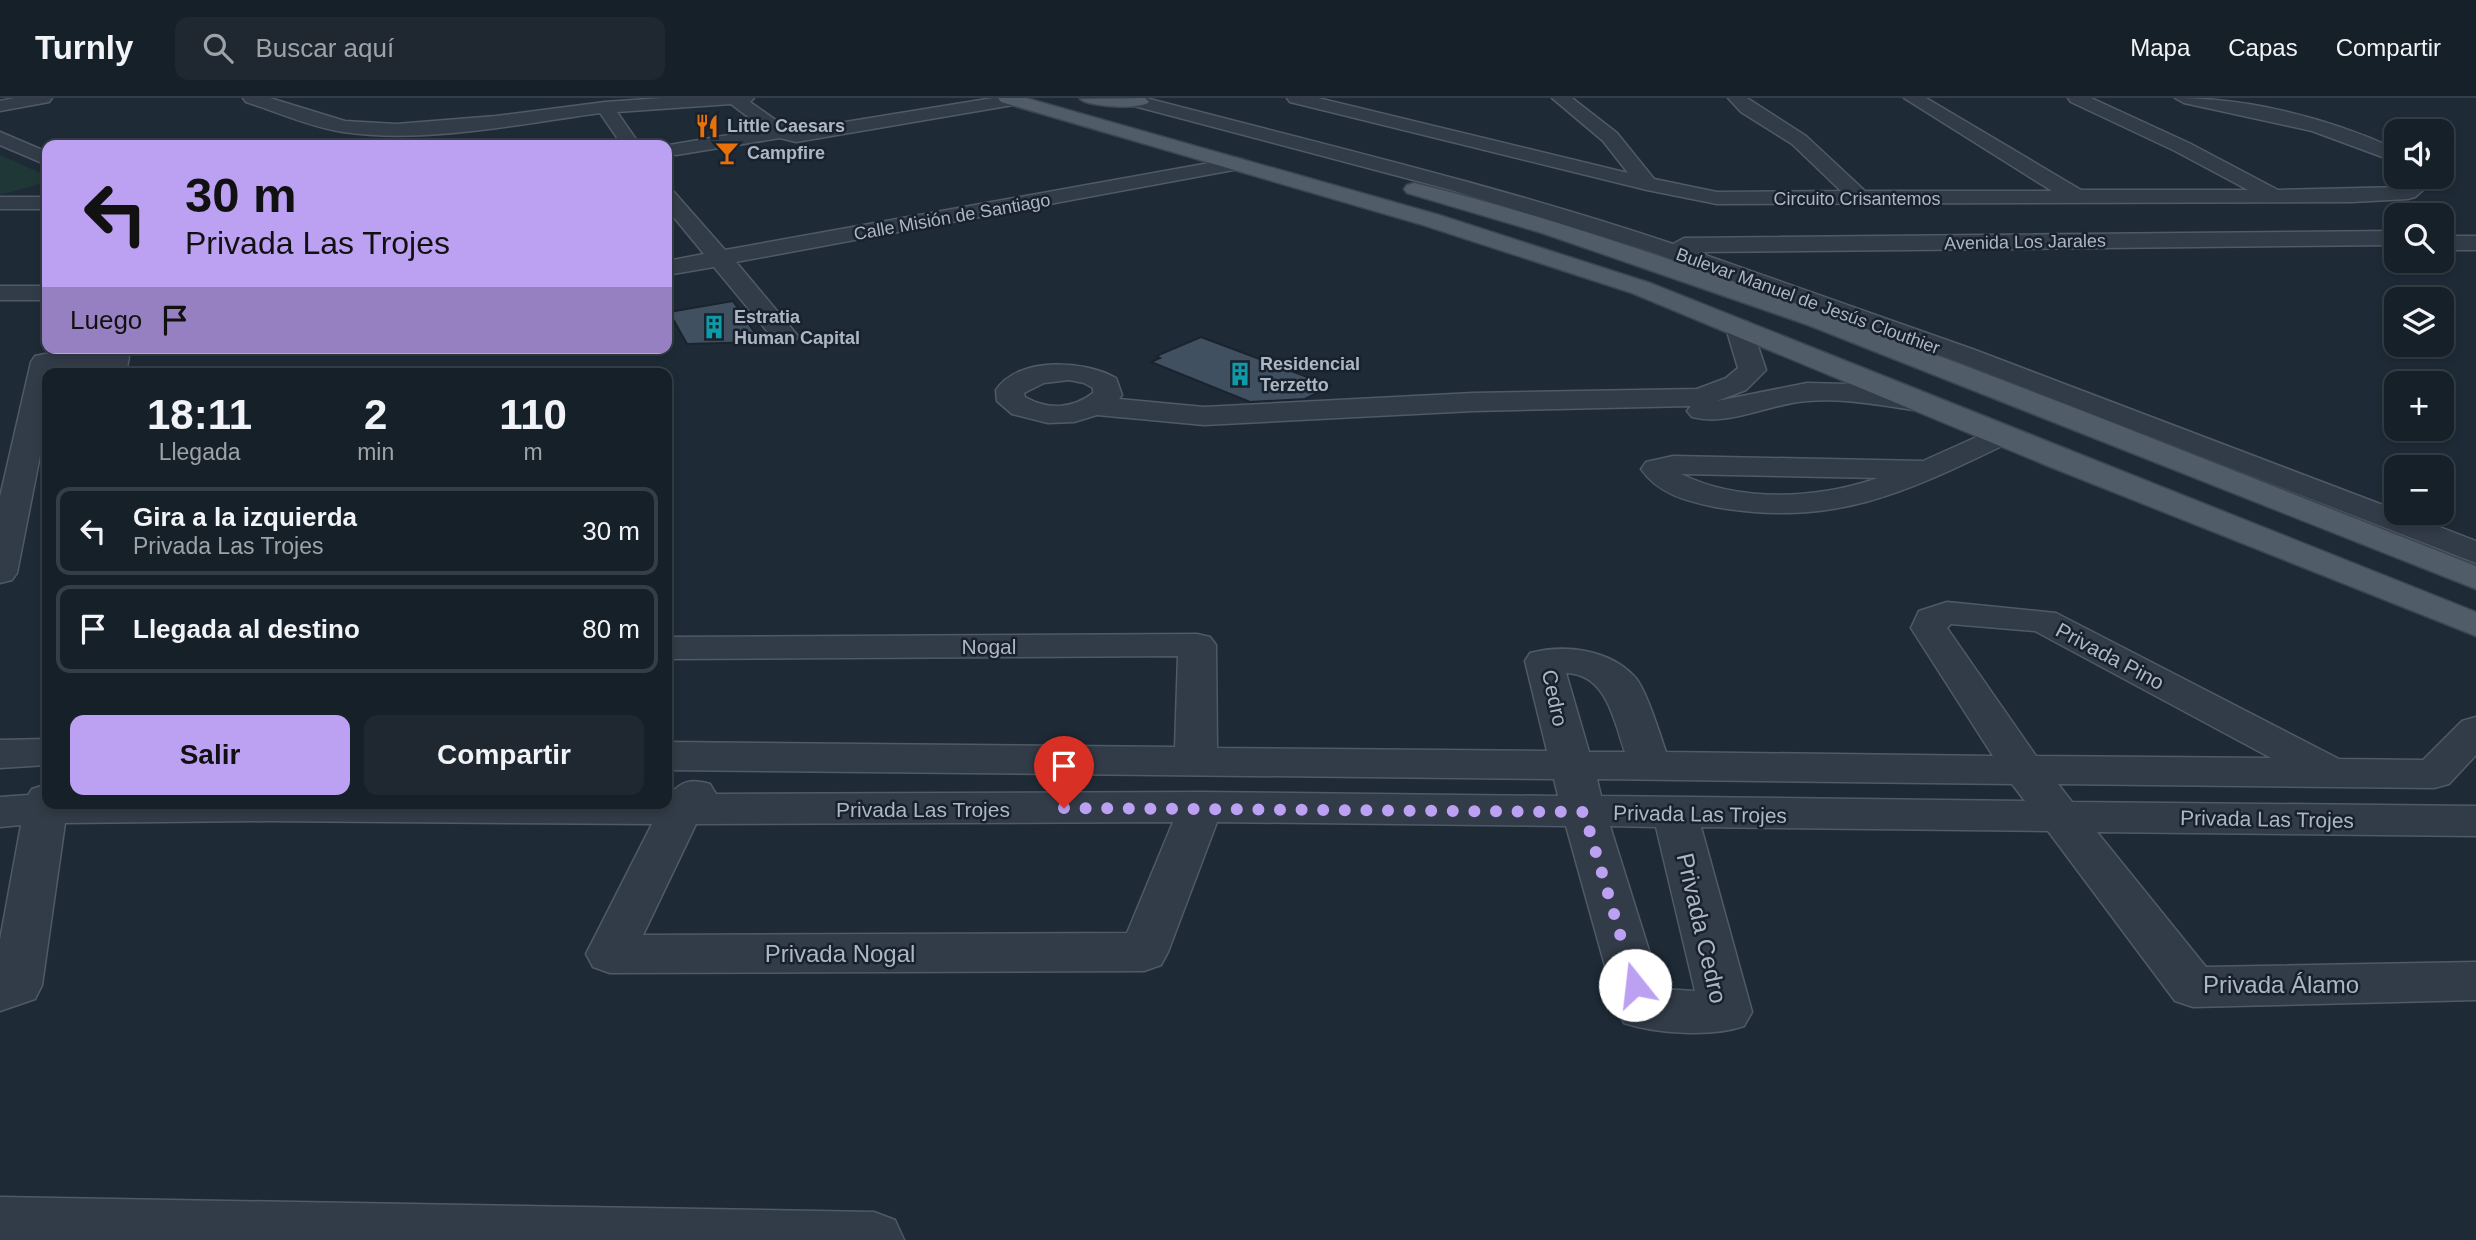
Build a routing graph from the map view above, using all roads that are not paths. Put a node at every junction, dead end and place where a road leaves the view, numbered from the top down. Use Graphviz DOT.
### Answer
graph roads {
  1 [pos="43,98"];
  2 [pos="252,98"];
  3 [pos="574,98"];
  4 [pos="745,98"];
  5 [pos="956,98"];
  6 [pos="1088,98"];
  7 [pos="1296,98"];
  8 [pos="1562,98"];
  9 [pos="1737,98"];
  10 [pos="1913,98"];
  11 [pos="2077,98"];
  12 [pos="2184,98"];
  13 [pos="735,99"];
  14 [pos="762,99"];
  15 [pos="1010,99"];
  16 [pos="1132,100"];
  17 [pos="0,106"];
  18 [pos="976,106"];
  19 [pos="605,107"];
  20 [pos="849,112"];
  21 [pos="870,124"];
  22 [pos="780,132"];
  23 [pos="1434,132"];
  24 [pos="0,138"];
  25 [pos="628,140"];
  26 [pos="676,149"];
  27 [pos="1386,150"];
  28 [pos="2384,151"];
  29 [pos="42,157"];
  30 [pos="1237,164"];
  31 [pos="1647,184"];
  32 [pos="2412,189"];
  33 [pos="2275,196"];
  34 [pos="2077,197"];
  35 [pos="1861,199"];
  36 [pos="672,202"];
  37 [pos="0,203"];
  38 [pos="42,203"];
  39 [pos="2454,237"];
  40 [pos="2476,237"];
  41 [pos="2384,238"];
  42 [pos="2454,243"];
  43 [pos="2476,243"];
  44 [pos="2384,244"];
  45 [pos="1654,245"];
  46 [pos="720,260"];
  47 [pos="672,267"];
  48 [pos="0,293"];
  49 [pos="42,293"];
  50 [pos="1799,295"];
  51 [pos="1739,328"];
  52 [pos="785,336"];
  53 [pos="44,368"];
  54 [pos="113,368"];
  55 [pos="1752,369"];
  56 [pos="42,376"];
  57 [pos="1807,392"];
  58 [pos="1473,402"];
  59 [pos="1921,402"];
  60 [pos="1096,406"];
  61 [pos="2150,426"];
  62 [pos="2001,435"];
  63 [pos="2059,459"];
  64 [pos="2182,460"];
  65 [pos="1928,470"];
  66 [pos="2468,566"];
  67 [pos="0,573"];
  68 [pos="2476,625"];
  69 [pos="672,648"];
  70 [pos="2476,730"];
  71 [pos="42,752"];
  72 [pos="0,754"];
  73 [pos="672,756"];
  74 [pos="727,758"];
  75 [pos="1196,760"];
  76 [pos="1570,763"];
  77 [pos="1650,764"];
  78 [pos="2023,769"];
  79 [pos="2331,773"];
  80 [pos="42,804"];
  81 [pos="1201,807"];
  82 [pos="46,809"];
  83 [pos="639,809"];
  84 [pos="681,810"];
  85 [pos="0,812"];
  86 [pos="1584,812"];
  87 [pos="1675,813"];
  88 [pos="2061,817"];
  89 [pos="2457,821"];
  90 [pos="2476,841"];
  91 [pos="2476,981"];
  92 [pos="0,991"];
  93 [pos="0,1224"];
  94 [pos="874,1240"];
  1 -- 17 [label="street"];
  2 -- 19 [label="street"];
  3 -- 19 [label="street"];
  4 -- 13 [label="street"];
  5 -- 18 [label="street"];
  6 -- 16 [label="main road"];
  6 -- 64 [label="main road"];
  7 -- 23 [label="street, Circuito Crisantemos"];
  8 -- 31 [label="street"];
  9 -- 35 [label="street"];
  10 -- 34 [label="street"];
  11 -- 33 [label="street"];
  12 -- 28 [label="street"];
  13 -- 14 [label="street"];
  13 -- 19 [label="street"];
  13 -- 22 [label="street"];
  15 -- 18 [label="street"];
  15 -- 30 [label="main road"];
  16 -- 27 [label="street, Bulevar Manuel de Jesús Clouthier"];
  18 -- 21 [label="street"];
  19 -- 25 [label="street"];
  20 -- 21 [label="street"];
  21 -- 22 [label="street"];
  22 -- 26 [label="street"];
  23 -- 27 [label="street"];
  23 -- 31 [label="street, Circuito Crisantemos"];
  24 -- 29 [label="street"];
  27 -- 45 [label="street, Bulevar Manuel de Jesús Clouthier"];
  30 -- 46 [label="street, Calle Misión de Santiago"];
  30 -- 51 [label="main road"];
  31 -- 35 [label="street, Circuito Crisantemos"];
  32 -- 33 [label="street, Circuito Crisantemos"];
  33 -- 34 [label="street, Circuito Crisantemos"];
  34 -- 35 [label="street, Circuito Crisantemos"];
  36 -- 46 [label="street"];
  37 -- 38 [label="street"];
  39 -- 40 [label="street"];
  41 -- 45 [label="street, Avenida Los Jarales"];
  42 -- 43 [label="street"];
  44 -- 50 [label="street, Avenida Los Jarales"];
  45 -- 50 [label="street, Bulevar Manuel de Jesús Clouthier"];
  46 -- 47 [label="street, Calle Misión de Santiago"];
  46 -- 52 [label="street"];
  48 -- 49 [label="street"];
  50 -- 61 [label="street, Bulevar Manuel de Jesús Clouthier"];
  51 -- 55 [label="street"];
  51 -- 59 [label="main road"];
  53 -- 54 [label="street"];
  55 -- 57 [label="street"];
  55 -- 58 [label="street"];
  56 -- 67 [label="street"];
  57 -- 58 [label="street"];
  57 -- 59 [label="street"];
  58 -- 60 [label="street"];
  59 -- 62 [label="main road"];
  61 -- 64 [label="main road"];
  61 -- 66 [label="street, Bulevar Manuel de Jesús Clouthier"];
  62 -- 63 [label="main road"];
  62 -- 65 [label="street"];
  63 -- 66 [label="main road"];
  63 -- 68 [label="main road"];
  64 -- 66 [label="main road"];
  65 -- 65 [label="street"];
  69 -- 75 [label="street, Nogal"];
  70 -- 79 [label="street"];
  71 -- 72 [label="street"];
  73 -- 74 [label="street"];
  74 -- 75 [label="street"];
  74 -- 84 [label="street, Privada Nogal"];
  75 -- 76 [label="street"];
  76 -- 77 [label="street"];
  76 -- 77 [label="street, Cedro"];
  76 -- 86 [label="street, Cedro"];
  77 -- 78 [label="street"];
  78 -- 79 [label="street"];
  78 -- 79 [label="street, Privada Pino"];
  78 -- 88 [label="street, Privada Álamo"];
  79 -- 89 [label="street, Privada Pino"];
  80 -- 85 [label="street, Privada Las Trojes"];
  81 -- 84 [label="street, Privada Las Trojes"];
  81 -- 84 [label="street, Privada Nogal"];
  81 -- 86 [label="street, Privada Las Trojes"];
  82 -- 92 [label="street"];
  83 -- 84 [label="street, Privada Las Trojes"];
  86 -- 87 [label="street, Privada Las Trojes"];
  86 -- 87 [label="street, Privada Cedro"];
  87 -- 88 [label="street, Privada Las Trojes"];
  88 -- 89 [label="street, Privada Las Trojes"];
  88 -- 91 [label="street, Privada Álamo"];
  89 -- 90 [label="street"];
  93 -- 94 [label="street"];
}
